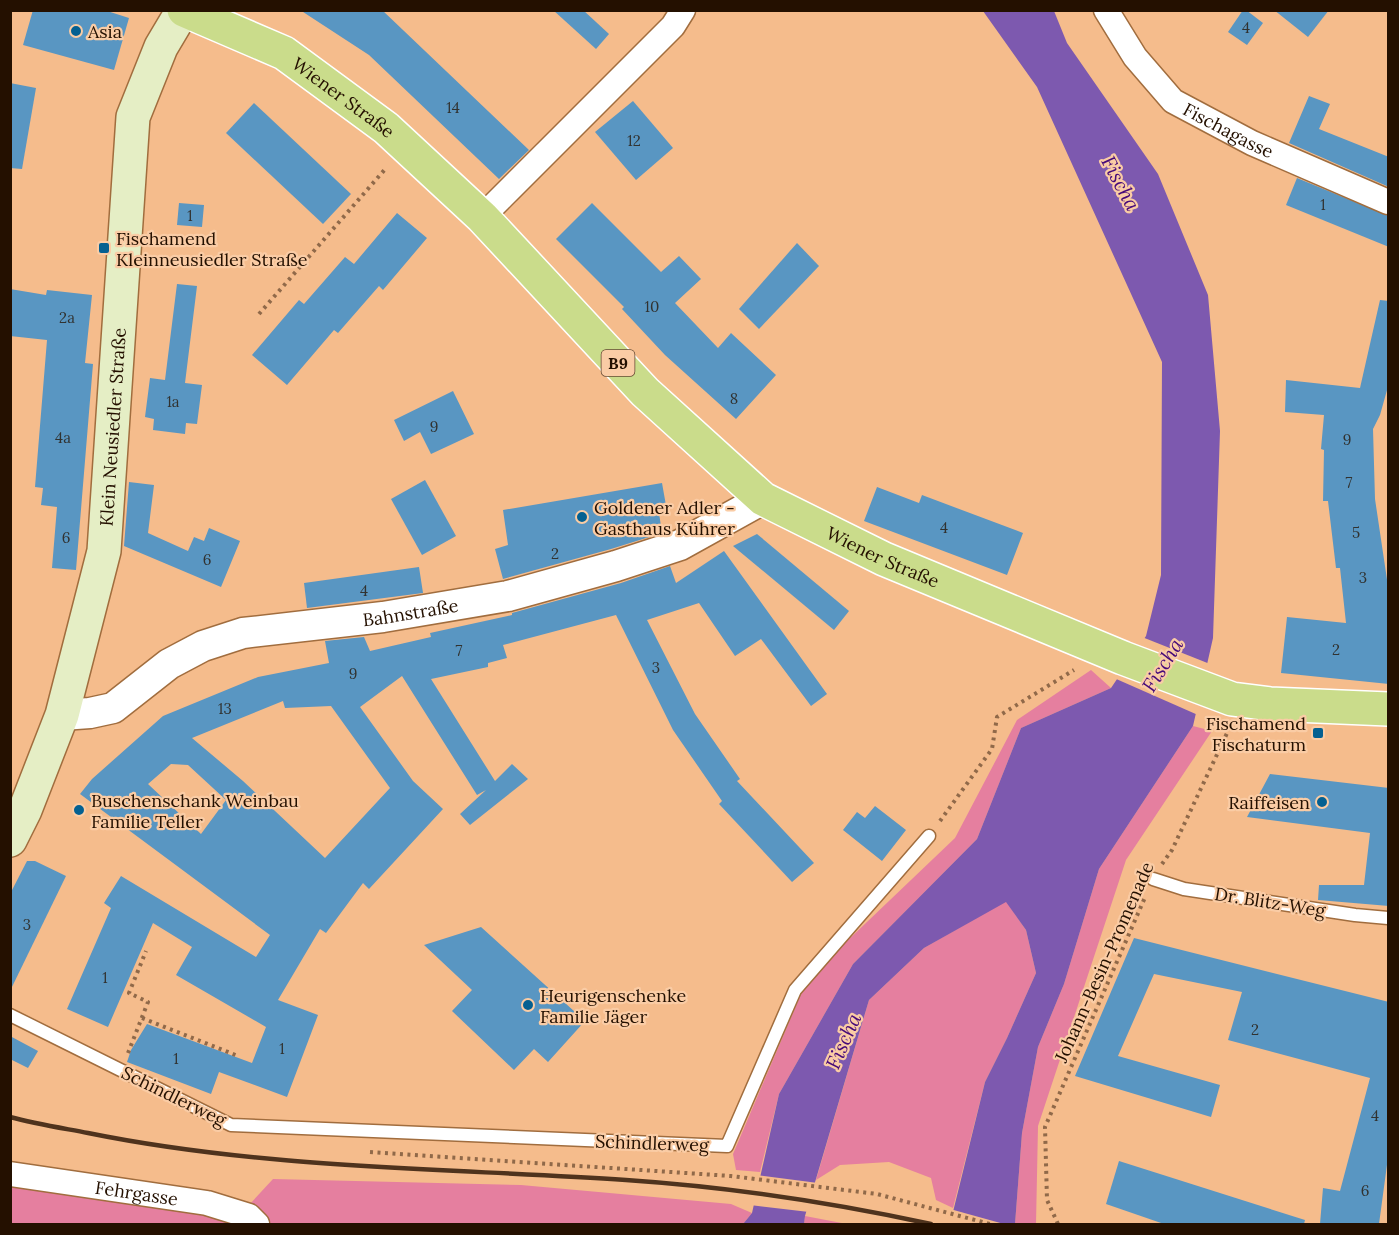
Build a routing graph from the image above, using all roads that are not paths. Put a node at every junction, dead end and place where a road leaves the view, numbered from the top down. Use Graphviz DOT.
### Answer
graph roads {
  1 [pos="184,10"];
  2 [pos="682,10"];
  3 [pos="1106,10"];
  4 [pos="1389,202"];
  5 [pos="482,218"];
  6 [pos="763,499"];
  7 [pos="1389,709"];
  8 [pos="62,715"];
  9 [pos="929,836"];
  10 [pos="10,840"];
  11 [pos="1153,879"];
  12 [pos="1389,918"];
  13 [pos="10,1015"];
  14 [pos="10,1174"];
  15 [pos="257,1224"];
  1 -- 5 [label="main road, Wiener Straße / B9"];
  1 -- 8 [label="main road, Klein Neusiedler Straße"];
  2 -- 5 [label="street"];
  3 -- 4 [label="street, Fischagasse"];
  5 -- 6 [label="main road, Wiener Straße / B9"];
  6 -- 7 [label="main road, Wiener Straße / B9"];
  6 -- 8 [label="street, Bahnstraße"];
  8 -- 10 [label="main road, Klein Neusiedler Straße"];
  9 -- 13 [label="lane, Schindlerweg"];
  11 -- 12 [label="lane, Dr. Blitz-Weg"];
  14 -- 15 [label="street, Fehrgasse"];
}
